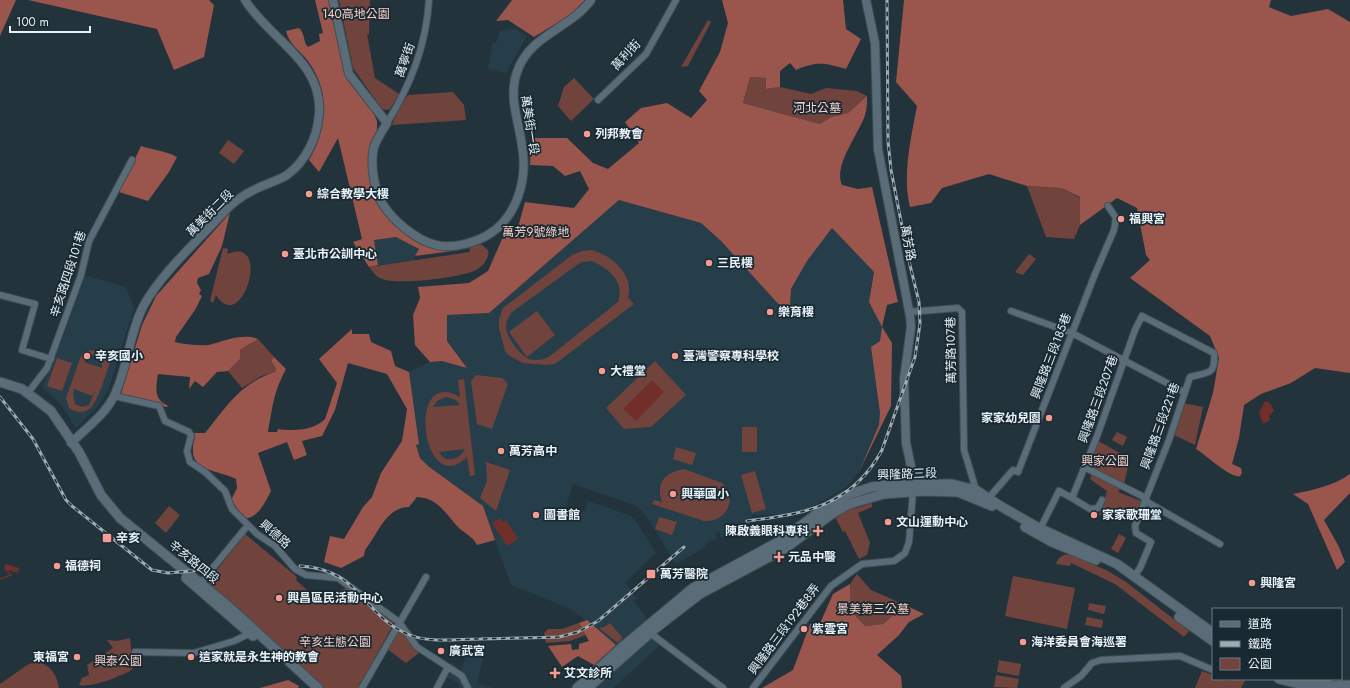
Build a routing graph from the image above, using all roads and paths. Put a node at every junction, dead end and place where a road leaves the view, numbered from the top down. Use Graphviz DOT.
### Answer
graph roads {
  1 [pos="245,0"];
  2 [pos="333,0"];
  3 [pos="429,0"];
  4 [pos="591,0"];
  5 [pos="676,0"];
  6 [pos="866,0"];
  7 [pos="598,100"];
  8 [pos="387,123"];
  9 [pos="132,160"];
  10 [pos="1108,206"];
  11 [pos="0,295"];
  12 [pos="1010,311"];
  13 [pos="909,312"];
  14 [pos="1072,333"];
  15 [pos="1214,353"];
  16 [pos="51,359"];
  17 [pos="1124,361"];
  18 [pos="0,382"];
  19 [pos="0,388"];
  20 [pos="1184,392"];
  21 [pos="27,394"];
  22 [pos="114,396"];
  23 [pos="71,443"];
  24 [pos="1084,467"];
  25 [pos="913,488"];
  26 [pos="976,490"];
  27 [pos="1072,498"];
  28 [pos="987,500"];
  29 [pos="1102,500"];
  30 [pos="1145,500"];
  31 [pos="248,525"];
  32 [pos="1039,532"];
  33 [pos="1220,544"];
  34 [pos="1135,575"];
  35 [pos="426,577"];
  36 [pos="198,585"];
  37 [pos="399,622"];
  38 [pos="649,630"];
  39 [pos="252,632"];
  40 [pos="1212,632"];
  41 [pos="1212,639"];
  42 [pos="135,652"];
  43 [pos="448,667"];
  44 [pos="1212,670"];
  45 [pos="1283,680"];
  46 [pos="1309,680"];
  47 [pos="1334,680"];
  48 [pos="1350,685"];
  49 [pos="309,688"];
  50 [pos="318,688"];
  51 [pos="362,688"];
  52 [pos="437,688"];
  53 [pos="468,688"];
  54 [pos="577,688"];
  55 [pos="588,688"];
  56 [pos="723,688"];
  57 [pos="753,688"];
  58 [pos="1064,688"];
  1 -- 22 [label="street, 萬美街二段"];
  2 -- 8 [label="street"];
  3 -- 8 [label="street, 萬寧街"];
  4 -- 8 [label="street, 萬美街一段"];
  5 -- 7 [label="street, 萬利街"];
  6 -- 13 [label="street, 萬芳路"];
  9 -- 16 [label="street, 辛亥路四段101巷"];
  10 -- 14 [label="street, 興隆路三段185巷"];
  11 -- 16 [label="street"];
  12 -- 14 [label="street"];
  13 -- 25 [label="street, 萬芳路"];
  13 -- 26 [label="street, 萬芳路107巷"];
  14 -- 17 [label="street"];
  14 -- 28 [label="street, 興隆路三段185巷"];
  15 -- 17 [label="street, 興隆路三段207巷"];
  15 -- 20 [label="street, 興隆路三段221巷"];
  16 -- 21 [label="street, 辛亥路四段101巷"];
  17 -- 20 [label="street"];
  17 -- 24 [label="street, 興隆路三段207巷"];
  18 -- 21 [label="main road, 辛亥路四段"];
  19 -- 21 [label="main road, 辛亥路四段"];
  20 -- 30 [label="street, 興隆路三段221巷"];
  21 -- 23 [label="main road, 辛亥路四段"];
  22 -- 23 [label="street, 萬美街二段"];
  22 -- 31 [label="street, 興德路"];
  23 -- 36 [label="main road, 辛亥路四段"];
  24 -- 27 [label="street, 興隆路三段207巷"];
  24 -- 30 [label="street"];
  25 -- 26 [label="main road, 興隆路三段"];
  25 -- 28 [label="main road, 興隆路三段"];
  25 -- 38 [label="main road, 興隆路三段"];
  25 -- 57 [label="street, 興隆路三段192巷8弄"];
  26 -- 28 [label="main road, 興隆路三段"];
  27 -- 29 [label="street"];
  27 -- 32 [label="street"];
  28 -- 32 [label="main road, 興隆路三段"];
  30 -- 33 [label="street"];
  30 -- 34 [label="street, 興隆路三段221巷"];
  31 -- 36 [label="street"];
  31 -- 37 [label="street, 興德路"];
  32 -- 34 [label="main road, 興隆路三段"];
  32 -- 41 [label="main road, 興隆路三段"];
  34 -- 40 [label="main road, 興隆路三段"];
  35 -- 37 [label="street"];
  36 -- 39 [label="main road, 辛亥路四段"];
  37 -- 43 [label="street, 興德路"];
  37 -- 51 [label="street"];
  38 -- 54 [label="main road, 興隆路三段"];
  38 -- 55 [label="main road, 興隆路三段"];
  38 -- 56 [label="street"];
  39 -- 42 [label="street"];
  39 -- 49 [label="main road, 辛亥路四段"];
  39 -- 50 [label="main road, 辛亥路四段"];
  43 -- 52 [label="street"];
  43 -- 53 [label="street, 興德路"];
  44 -- 58 [label="street"];
  45 -- 48 [label="main road"];
  46 -- 47 [label="main road"];
}
